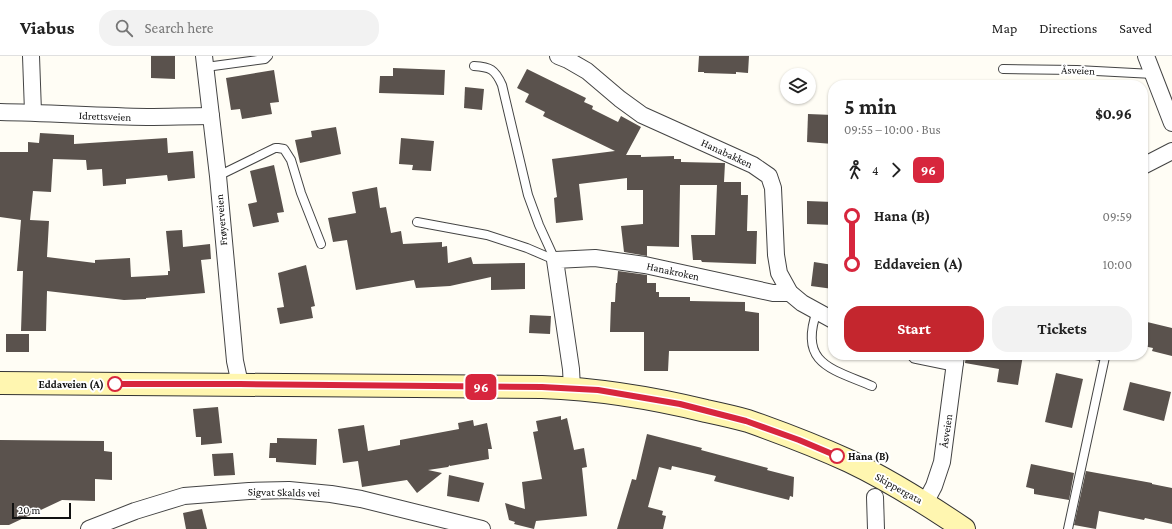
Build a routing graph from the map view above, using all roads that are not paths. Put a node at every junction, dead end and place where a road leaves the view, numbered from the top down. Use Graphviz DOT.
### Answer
graph roads {
  1 [pos="31,56"];
  2 [pos="268,56"];
  3 [pos="558,56"];
  4 [pos="1146,56"];
  5 [pos="205,62"];
  6 [pos="474,66"];
  7 [pos="1003,69"];
  8 [pos="1153,74"];
  9 [pos="0,112"];
  10 [pos="32,112"];
  11 [pos="211,116"];
  12 [pos="1172,123"];
  13 [pos="1172,152"];
  14 [pos="1148,164"];
  15 [pos="218,176"];
  16 [pos="417,222"];
  17 [pos="321,244"];
  18 [pos="555,260"];
  19 [pos="790,293"];
  20 [pos="817,311"];
  21 [pos="828,317"];
  22 [pos="956,360"];
  23 [pos="1103,360"];
  24 [pos="0,383"];
  25 [pos="240,384"];
  26 [pos="872,386"];
  27 [pos="572,388"];
  28 [pos="875,497"];
  29 [pos="925,503"];
  30 [pos="89,529"];
  31 [pos="482,529"];
  32 [pos="876,529"];
  33 [pos="964,529"];
  34 [pos="1068,529"];
  1 -- 10 [label="street"];
  2 -- 5 [label="lane"];
  3 -- 19 [label="street, Hanabakken"];
  4 -- 8 [label="street"];
  5 -- 11 [label="street, Frøyerveien"];
  6 -- 18 [label="lane"];
  7 -- 8 [label="lane, Åsveien"];
  8 -- 12 [label="street"];
  9 -- 10 [label="street, Idrettsveien"];
  10 -- 11 [label="street, Idrettsveien"];
  11 -- 15 [label="street, Frøyerveien"];
  13 -- 14 [label="street"];
  15 -- 17 [label="lane"];
  15 -- 25 [label="street, Frøyerveien"];
  16 -- 18 [label="lane, Hanakroken"];
  18 -- 19 [label="street, Hanakroken"];
  18 -- 27 [label="street"];
  19 -- 20 [label="street, Hanabakken"];
  20 -- 21 [label="street, Hanabakken"];
  20 -- 26 [label="lane"];
  22 -- 29 [label="street, Åsveien"];
  23 -- 34 [label="lane"];
  24 -- 25 [label="main road, Skippergata"];
  25 -- 27 [label="main road, Skippergata"];
  27 -- 29 [label="main road, Skippergata"];
  28 -- 32 [label="street"];
  29 -- 33 [label="main road, Skippergata"];
  30 -- 31 [label="street, Sigvat Skalds vei"];
}
